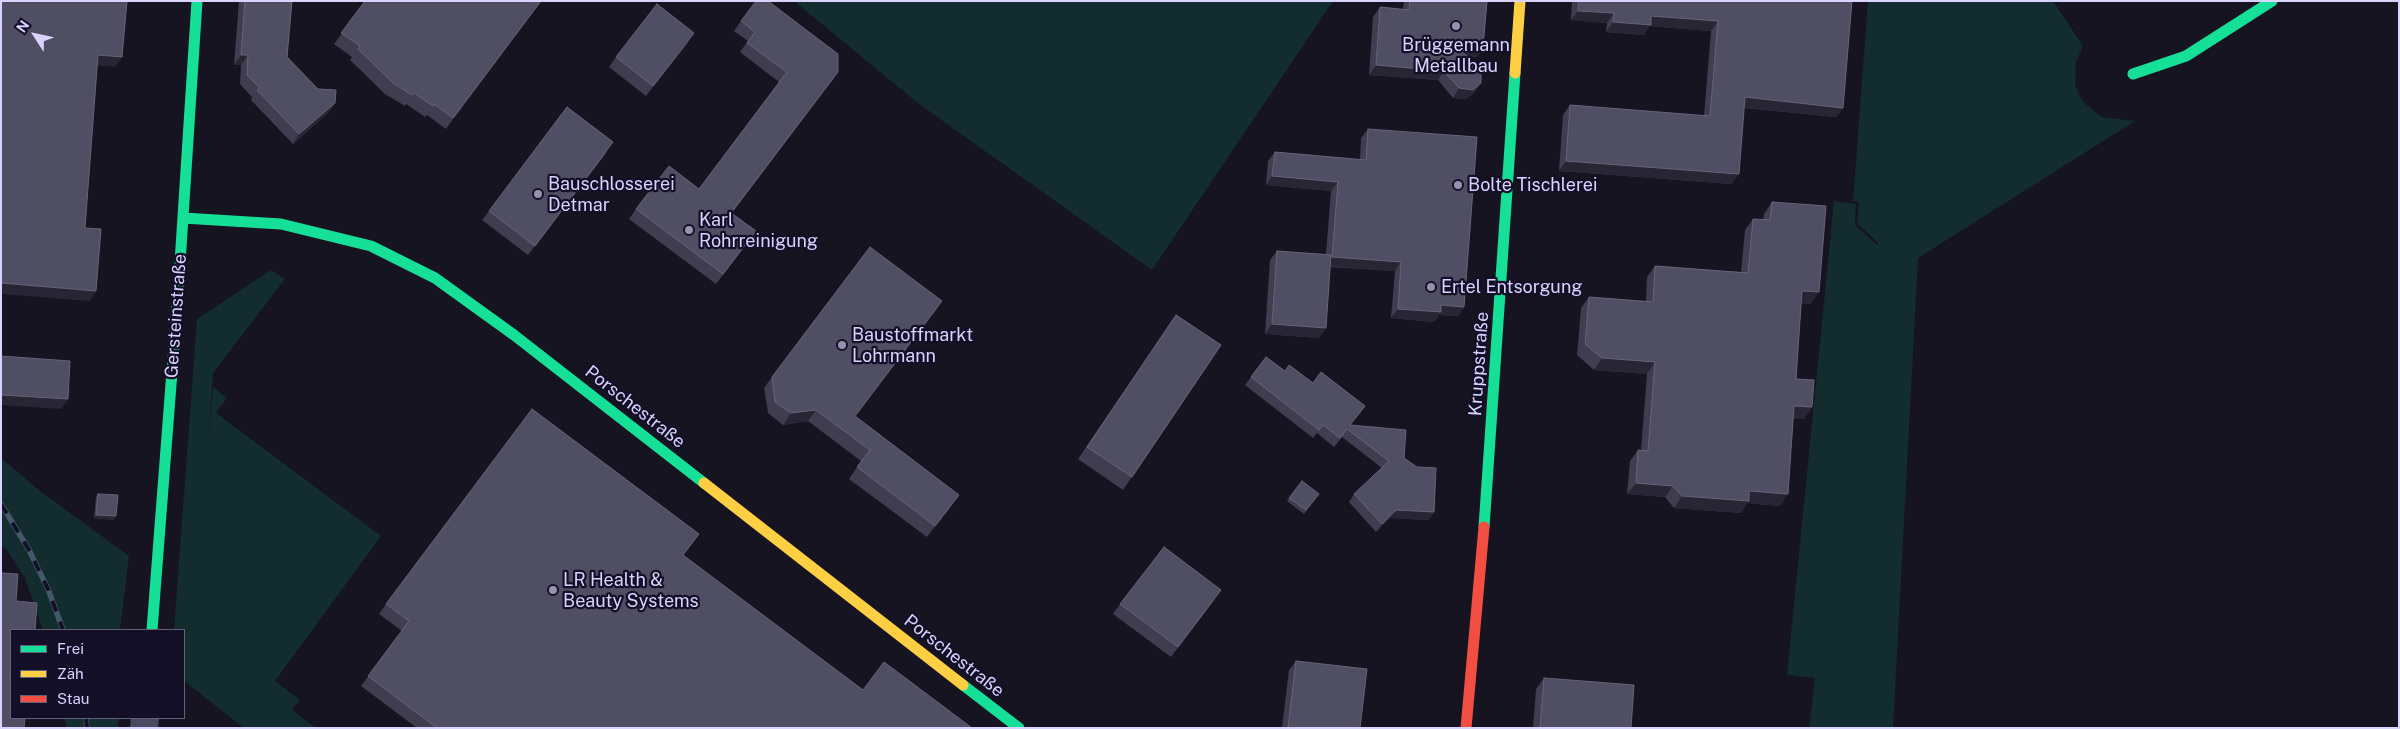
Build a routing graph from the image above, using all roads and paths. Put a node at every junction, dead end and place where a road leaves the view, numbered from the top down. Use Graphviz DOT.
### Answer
graph roads {
  1 [pos="197,1"];
  2 [pos="1520,1"];
  3 [pos="2272,1"];
  4 [pos="2133,74"];
  5 [pos="182,218"];
  6 [pos="152,629"];
  7 [pos="1019,728"];
  8 [pos="1466,728"];
  1 -- 5 [label="street, Gersteinstraße"];
  2 -- 8 [label="street, Kruppstraße"];
  3 -- 4 [label="street"];
  5 -- 6 [label="street, Gersteinstraße"];
  5 -- 7 [label="street, Porschestraße"];
}
